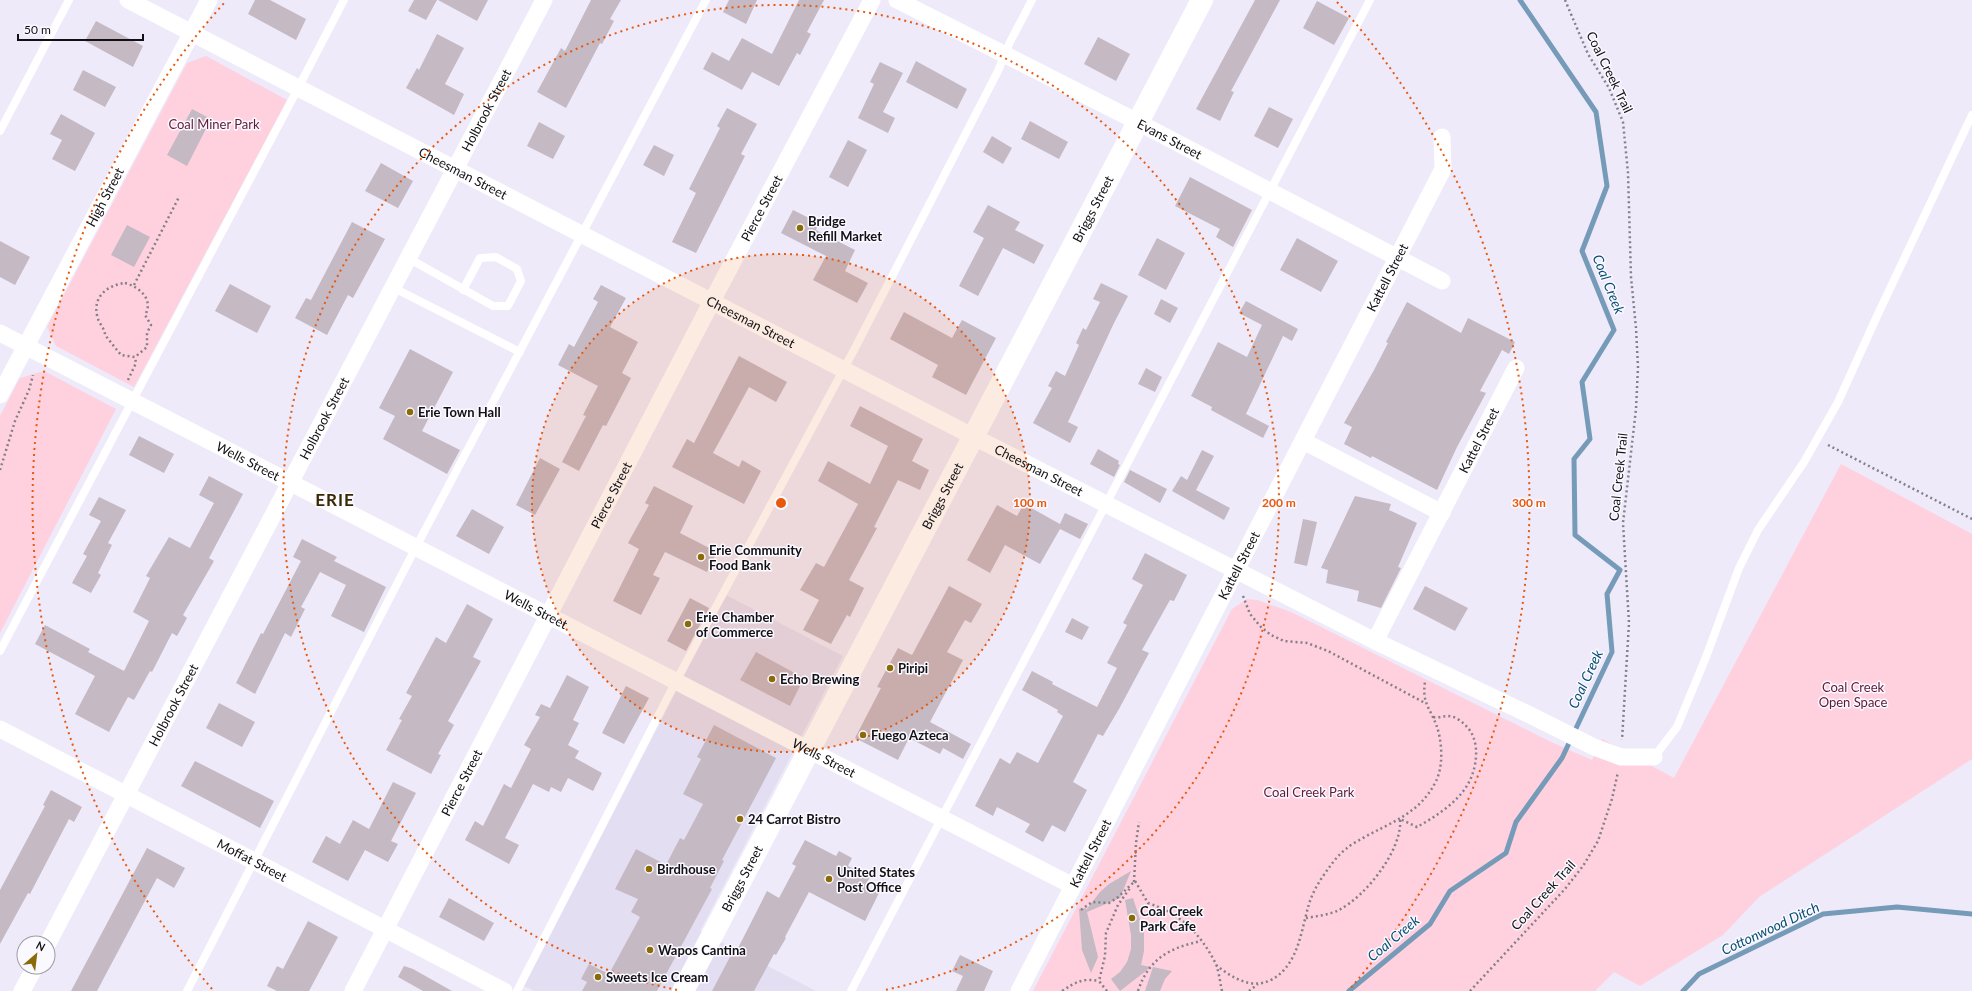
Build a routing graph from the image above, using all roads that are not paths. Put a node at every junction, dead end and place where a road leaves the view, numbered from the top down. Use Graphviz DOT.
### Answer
graph roads {
  1 [pos="69,0"];
  2 [pos="128,0"];
  3 [pos="209,0"];
  4 [pos="344,0"];
  5 [pos="544,0"];
  6 [pos="706,0"];
  7 [pos="872,0"];
  8 [pos="897,0"];
  9 [pos="1032,0"];
  10 [pos="1202,0"];
  11 [pos="1370,0"];
  12 [pos="192,33"];
  13 [pos="1005,55"];
  14 [pos="298,88"];
  15 [pos="1972,115"];
  16 [pos="1138,123"];
  17 [pos="0,131"];
  18 [pos="1442,137"];
  19 [pos="454,168"];
  20 [pos="1268,192"];
  21 [pos="583,235"];
  22 [pos="408,258"];
  23 [pos="1398,259"];
  24 [pos="1442,281"];
  25 [pos="392,287"];
  26 [pos="463,290"];
  27 [pos="712,302"];
  28 [pos="0,333"];
  29 [pos="26,346"];
  30 [pos="520,352"];
  31 [pos="1516,368"];
  32 [pos="843,369"];
  33 [pos="0,395"];
  34 [pos="126,398"];
  35 [pos="974,437"];
  36 [pos="1303,441"];
  37 [pos="290,482"];
  38 [pos="1106,504"];
  39 [pos="1442,513"];
  40 [pos="416,547"];
  41 [pos="1236,571"];
  42 [pos="549,615"];
  43 [pos="1375,641"];
  44 [pos="0,651"];
  45 [pos="676,681"];
  46 [pos="0,729"];
  47 [pos="809,750"];
  48 [pos="1654,757"];
  49 [pos="125,794"];
  50 [pos="941,819"];
  51 [pos="254,861"];
  52 [pos="1073,886"];
  53 [pos="384,930"];
  54 [pos="52,935"];
  55 [pos="31,975"];
  56 [pos="22,991"];
  57 [pos="187,991"];
  58 [pos="352,991"];
  59 [pos="504,991"];
  60 [pos="517,991"];
  61 [pos="683,991"];
  62 [pos="851,991"];
  63 [pos="1019,991"];
  1 -- 17 [label="lane"];
  2 -- 12 [label="street, Cheesman Street"];
  3 -- 12 [label="street, High Street"];
  4 -- 14 [label="lane"];
  5 -- 19 [label="street, Holbrook Street"];
  6 -- 21 [label="lane"];
  7 -- 27 [label="street, Pierce Street"];
  8 -- 13 [label="street, Evans Street"];
  9 -- 13 [label="lane"];
  10 -- 16 [label="street, Briggs Street"];
  11 -- 20 [label="lane"];
  12 -- 14 [label="street, Cheesman Street"];
  12 -- 29 [label="street, High Street"];
  13 -- 16 [label="street, Evans Street"];
  13 -- 32 [label="lane"];
  14 -- 19 [label="street, Cheesman Street"];
  14 -- 34 [label="lane"];
  15 -- 48 [label="lane"];
  16 -- 20 [label="street, Evans Street"];
  16 -- 35 [label="street, Briggs Street"];
  18 -- 23 [label="street, Kattell Street"];
  19 -- 21 [label="street, Cheesman Street"];
  19 -- 22 [label="street, Holbrook Street"];
  20 -- 23 [label="street, Evans Street"];
  20 -- 38 [label="lane"];
  21 -- 27 [label="street, Cheesman Street"];
  21 -- 30 [label="lane"];
  22 -- 25 [label="street, Holbrook Street"];
  22 -- 26 [label="lane"];
  23 -- 24 [label="street, Evans Street"];
  23 -- 36 [label="street, Kattell Street"];
  25 -- 30 [label="lane"];
  25 -- 37 [label="street, Holbrook Street"];
  26 -- 26 [label="lane"];
  27 -- 32 [label="street, Cheesman Street"];
  27 -- 42 [label="street, Pierce Street"];
  28 -- 29 [label="street, Wells Street"];
  29 -- 33 [label="street, High Street"];
  29 -- 34 [label="street, Wells Street"];
  30 -- 40 [label="lane"];
  31 -- 39 [label="street, Kattel Street"];
  32 -- 35 [label="street, Cheesman Street"];
  32 -- 45 [label="lane"];
  34 -- 37 [label="street, Wells Street"];
  34 -- 44 [label="lane"];
  35 -- 38 [label="street, Cheesman Street"];
  35 -- 47 [label="street, Briggs Street"];
  36 -- 39 [label="street"];
  36 -- 41 [label="street, Kattell Street"];
  37 -- 40 [label="street, Wells Street"];
  37 -- 49 [label="street, Holbrook Street"];
  38 -- 41 [label="street, Cheesman Street"];
  38 -- 50 [label="lane"];
  39 -- 43 [label="street, Kattel Street"];
  40 -- 42 [label="street, Wells Street"];
  40 -- 51 [label="lane"];
  41 -- 43 [label="street, Cheesman Street"];
  41 -- 52 [label="street, Kattell Street"];
  42 -- 45 [label="street, Wells Street"];
  42 -- 53 [label="street, Pierce Street"];
  43 -- 48 [label="street, Cheesman Street"];
  45 -- 47 [label="street, Wells Street"];
  45 -- 60 [label="lane"];
  46 -- 49 [label="street, Moffat Street"];
  47 -- 50 [label="street, Wells Street"];
  47 -- 61 [label="street, Briggs Street"];
  49 -- 51 [label="street, Moffat Street"];
  49 -- 54 [label="street, Holbrook Street"];
  50 -- 52 [label="street, Wells Street"];
  50 -- 62 [label="lane"];
  51 -- 53 [label="street, Moffat Street"];
  51 -- 57 [label="lane"];
  52 -- 63 [label="street, Kattell Street"];
  53 -- 58 [label="street, Pierce Street"];
  53 -- 59 [label="street, Moffat Street"];
  55 -- 56 [label="street"];
}
